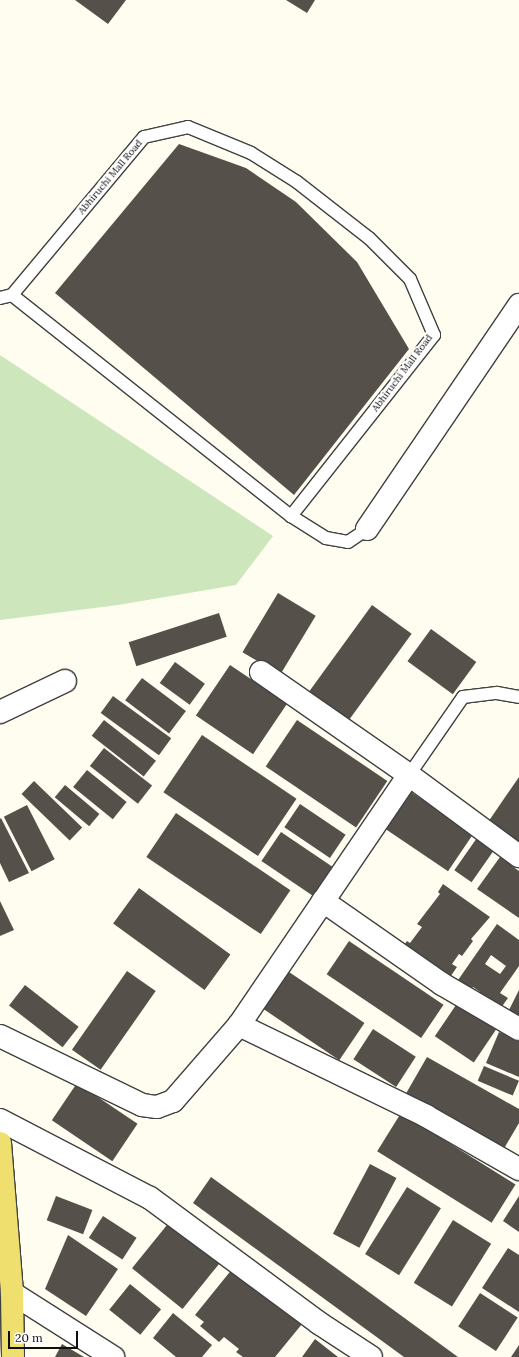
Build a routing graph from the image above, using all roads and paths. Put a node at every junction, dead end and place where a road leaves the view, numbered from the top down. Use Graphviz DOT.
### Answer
graph roads {
  1 [pos="12,295"];
  2 [pos="0,298"];
  3 [pos="519,305"];
  4 [pos="291,516"];
  5 [pos="367,530"];
  6 [pos="261,672"];
  7 [pos="66,681"];
  8 [pos="519,697"];
  9 [pos="0,712"];
  10 [pos="409,775"];
  11 [pos="519,856"];
  12 [pos="323,902"];
  13 [pos="239,1025"];
  14 [pos="519,1029"];
  15 [pos="0,1036"];
  16 [pos="0,1120"];
  17 [pos="0,1143"];
  18 [pos="519,1170"];
  19 [pos="12,1293"];
  20 [pos="13,1357"];
  21 [pos="113,1357"];
  22 [pos="371,1357"];
  1 -- 2 [label="lane"];
  1 -- 4 [label="lane"];
  1 -- 4 [label="lane, Abhiruchi Mall Road"];
  3 -- 5 [label="street"];
  4 -- 5 [label="lane"];
  6 -- 10 [label="street"];
  7 -- 9 [label="street"];
  8 -- 10 [label="lane"];
  10 -- 11 [label="street"];
  10 -- 12 [label="street"];
  12 -- 13 [label="street"];
  12 -- 14 [label="street"];
  13 -- 15 [label="street"];
  13 -- 18 [label="street"];
  16 -- 22 [label="street"];
  17 -- 19 [label="main road"];
  19 -- 20 [label="main road"];
  19 -- 21 [label="street"];
}
